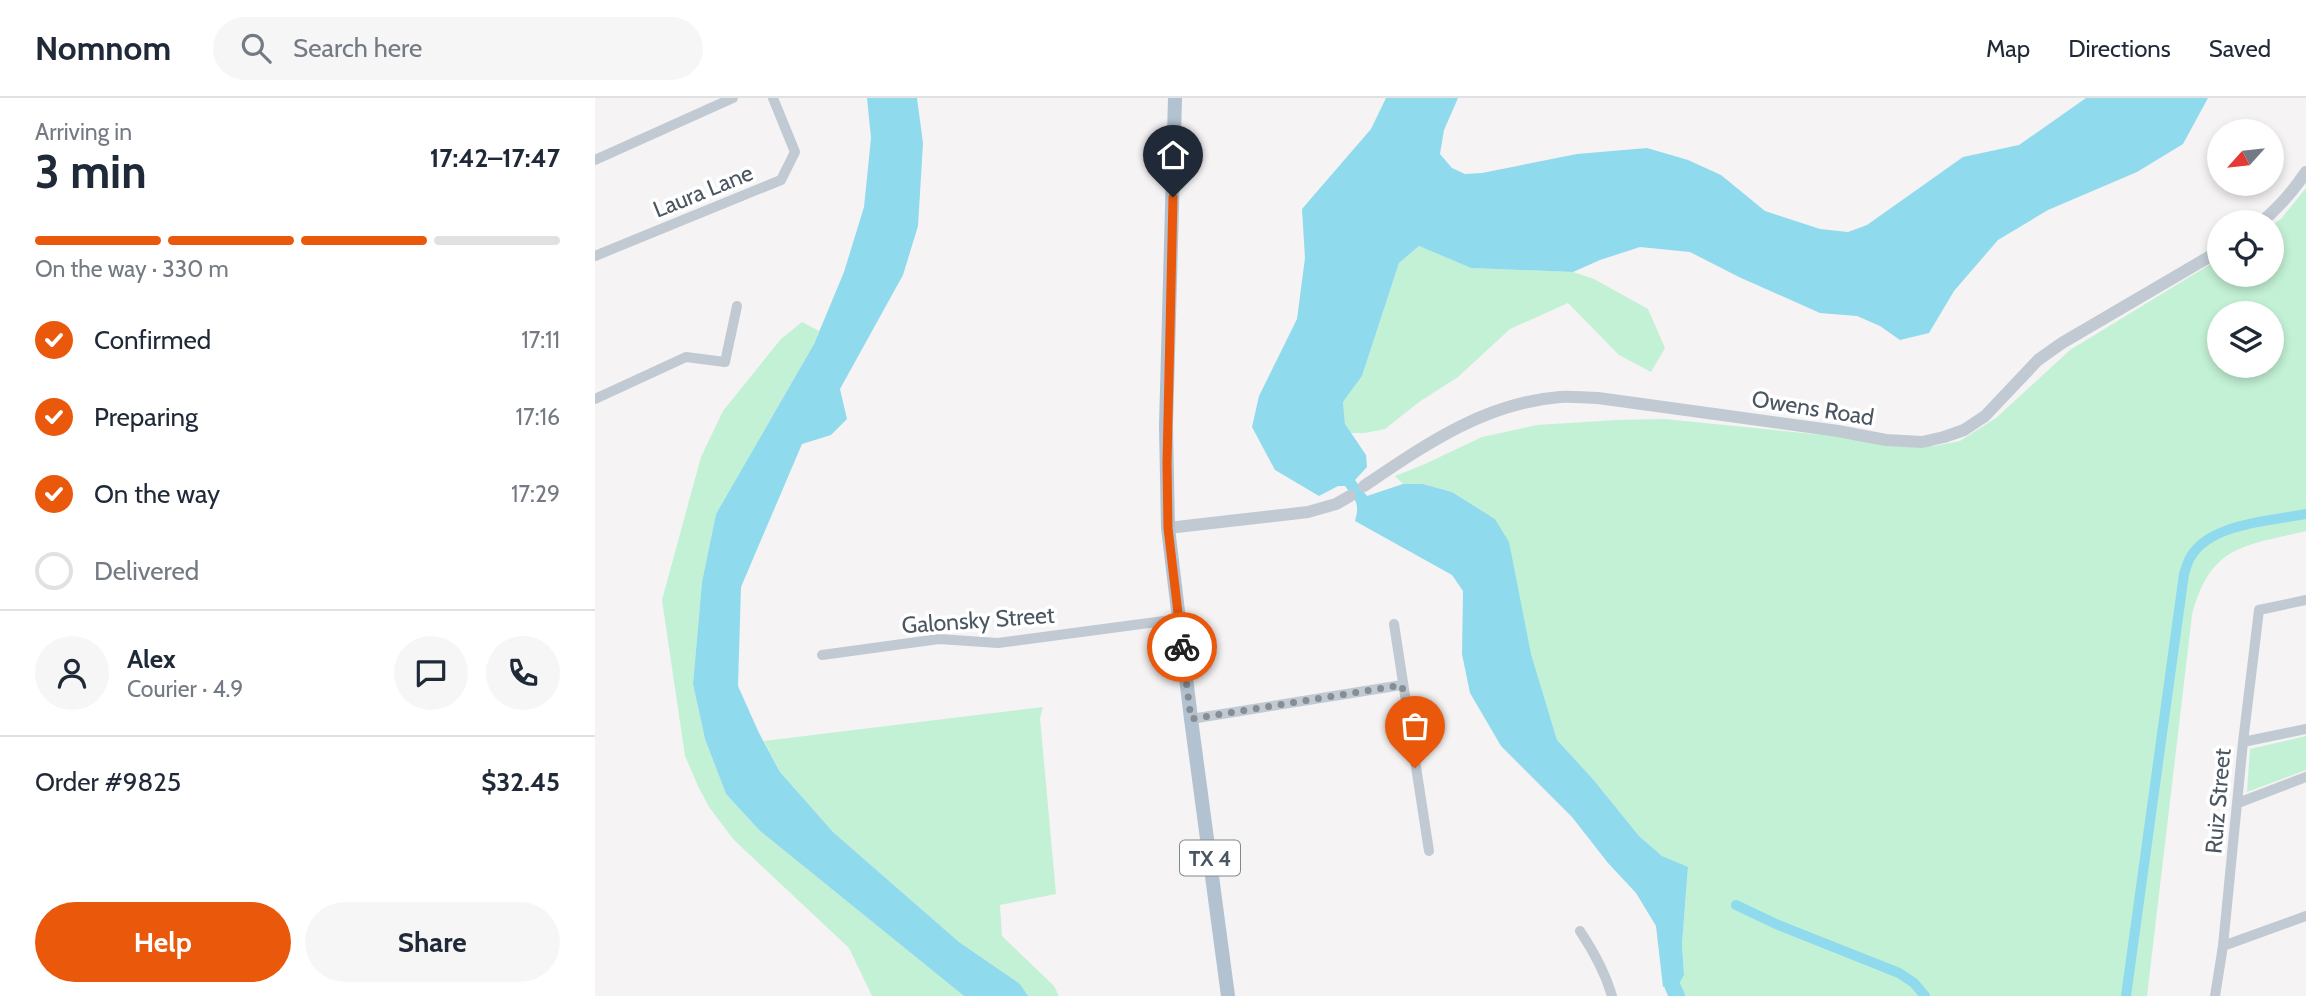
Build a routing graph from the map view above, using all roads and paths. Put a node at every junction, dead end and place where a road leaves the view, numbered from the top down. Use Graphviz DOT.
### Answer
graph roads {
  1 [pos="733,98"];
  2 [pos="773,98"];
  3 [pos="1175,98"];
  4 [pos="595,160"];
  5 [pos="2306,172"];
  6 [pos="2276,210"];
  7 [pos="595,256"];
  8 [pos="2207,258"];
  9 [pos="737,306"];
  10 [pos="595,399"];
  11 [pos="1364,486"];
  12 [pos="1350,496"];
  13 [pos="1168,528"];
  14 [pos="2306,600"];
  15 [pos="1179,619"];
  16 [pos="1394,624"];
  17 [pos="822,655"];
  18 [pos="1402,685"];
  19 [pos="1191,719"];
  20 [pos="2306,729"];
  21 [pos="2243,742"];
  22 [pos="2306,776"];
  23 [pos="2238,803"];
  24 [pos="1429,851"];
  25 [pos="2306,916"];
  26 [pos="1580,931"];
  27 [pos="2223,946"];
  28 [pos="1228,996"];
  29 [pos="1612,996"];
  30 [pos="2215,996"];
  1 -- 4 [label="street"];
  2 -- 7 [label="street, Laura Lane"];
  3 -- 13 [label="main road, TX 4"];
  5 -- 6 [label="street"];
  8 -- 11 [label="street, Owens Road"];
  9 -- 10 [label="street"];
  12 -- 13 [label="street"];
  13 -- 15 [label="main road, TX 4"];
  14 -- 21 [label="street, Ruiz Street"];
  15 -- 17 [label="street, Galonsky Street"];
  15 -- 19 [label="main road, TX 4"];
  16 -- 18 [label="street"];
  18 -- 19 [label="street"];
  18 -- 24 [label="street"];
  19 -- 28 [label="main road, TX 4"];
  20 -- 21 [label="street"];
  21 -- 23 [label="street, Ruiz Street"];
  22 -- 23 [label="street"];
  23 -- 27 [label="street, Ruiz Street"];
  25 -- 27 [label="street"];
  26 -- 29 [label="street"];
  27 -- 30 [label="street, Ruiz Street"];
}
